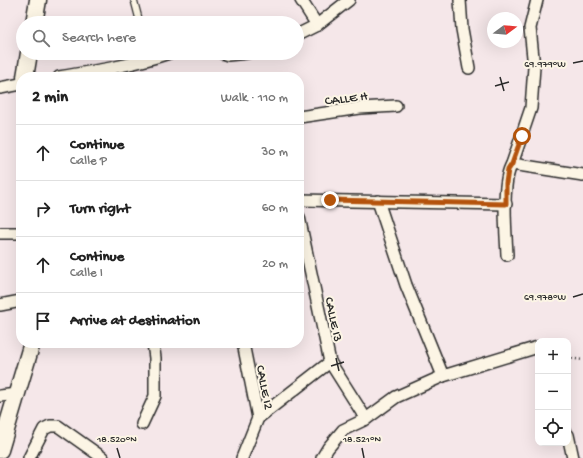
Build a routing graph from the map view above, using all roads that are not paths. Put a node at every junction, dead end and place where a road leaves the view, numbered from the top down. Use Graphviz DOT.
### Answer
graph roads {
  1 [pos="38,0"];
  2 [pos="134,0"];
  3 [pos="301,0"];
  4 [pos="348,0"];
  5 [pos="460,0"];
  6 [pos="537,0"];
  7 [pos="35,16"];
  8 [pos="138,16"];
  9 [pos="317,25"];
  10 [pos="304,32"];
  11 [pos="28,60"];
  12 [pos="135,60"];
  13 [pos="469,68"];
  14 [pos="26,72"];
  15 [pos="87,72"];
  16 [pos="16,85"];
  17 [pos="0,88"];
  18 [pos="396,106"];
  19 [pos="304,116"];
  20 [pos="512,164"];
  21 [pos="583,175"];
  22 [pos="304,200"];
  23 [pos="378,201"];
  24 [pos="506,204"];
  25 [pos="0,233"];
  26 [pos="16,233"];
  27 [pos="304,240"];
  28 [pos="507,255"];
  29 [pos="16,303"];
  30 [pos="0,305"];
  31 [pos="31,348"];
  32 [pos="154,348"];
  33 [pos="244,348"];
  34 [pos="535,349"];
  35 [pos="330,362"];
  36 [pos="443,376"];
  37 [pos="17,394"];
  38 [pos="0,396"];
  39 [pos="258,418"];
  40 [pos="366,418"];
  41 [pos="142,424"];
  42 [pos="570,446"];
  43 [pos="0,450"];
  44 [pos="30,458"];
  45 [pos="103,458"];
  46 [pos="242,458"];
  47 [pos="322,458"];
  48 [pos="573,458"];
  1 -- 7 [label="street"];
  2 -- 8 [label="lane"];
  3 -- 9 [label="street"];
  4 -- 9 [label="street"];
  5 -- 13 [label="street"];
  6 -- 20 [label="street"];
  9 -- 10 [label="street"];
  11 -- 14 [label="street"];
  12 -- 15 [label="street"];
  16 -- 17 [label="street"];
  18 -- 19 [label="street, CALLE H"];
  20 -- 21 [label="street"];
  20 -- 24 [label="street"];
  22 -- 23 [label="street"];
  23 -- 24 [label="street"];
  23 -- 36 [label="street"];
  24 -- 28 [label="street"];
  25 -- 26 [label="street"];
  27 -- 35 [label="street, CALLE I3"];
  29 -- 30 [label="street"];
  31 -- 37 [label="street"];
  32 -- 41 [label="street"];
  33 -- 39 [label="street, CALLE I2"];
  34 -- 36 [label="street"];
  35 -- 39 [label="street"];
  35 -- 40 [label="street, CALLE I3"];
  36 -- 40 [label="street"];
  37 -- 38 [label="street"];
  37 -- 43 [label="street"];
  39 -- 46 [label="street, CALLE I2"];
  40 -- 47 [label="street"];
  42 -- 48 [label="street"];
  44 -- 45 [label="street"];
}
